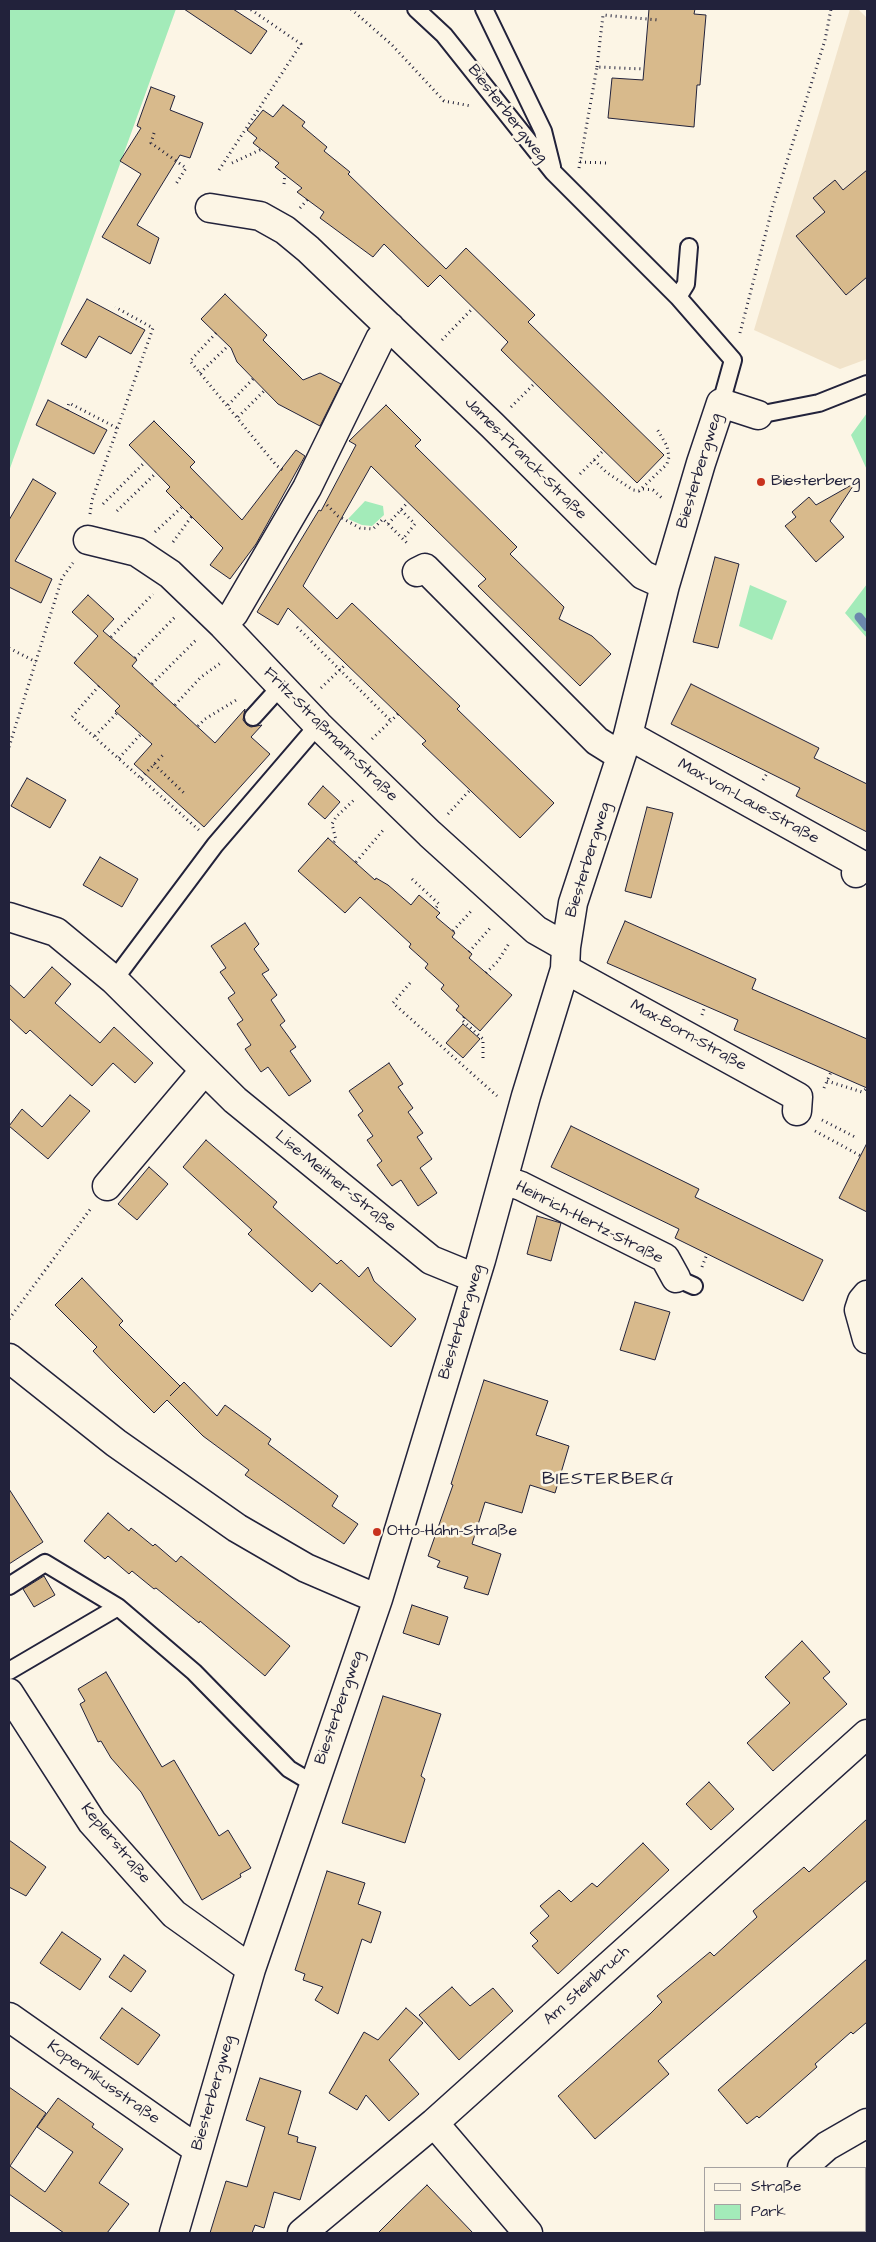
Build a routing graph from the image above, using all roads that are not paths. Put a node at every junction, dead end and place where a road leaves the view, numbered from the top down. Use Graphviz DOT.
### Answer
graph roads {
  1 [pos="416,9"];
  2 [pos="484,9"];
  3 [pos="554,172"];
  4 [pos="210,208"];
  5 [pos="689,247"];
  6 [pos="678,297"];
  7 [pos="390,328"];
  8 [pos="867,384"];
  9 [pos="720,403"];
  10 [pos="758,415"];
  11 [pos="88,540"];
  12 [pos="421,570"];
  13 [pos="665,585"];
  14 [pos="211,631"];
  15 [pos="281,686"];
  16 [pos="257,712"];
  17 [pos="318,725"];
  18 [pos="624,746"];
  19 [pos="856,873"];
  20 [pos="9,917"];
  21 [pos="565,958"];
  22 [pos="114,980"];
  23 [pos="204,1071"];
  24 [pos="809,1115"];
  25 [pos="504,1180"];
  26 [pos="107,1186"];
  27 [pos="475,1278"];
  28 [pos="685,1282"];
  29 [pos="867,1295"];
  30 [pos="867,1339"];
  31 [pos="9,1358"];
  32 [pos="9,1586"];
  33 [pos="378,1598"];
  34 [pos="118,1607"];
  35 [pos="9,1671"];
  36 [pos="9,1693"];
  37 [pos="867,1734"];
  38 [pos="314,1784"];
  39 [pos="250,1969"];
  40 [pos="9,2017"];
  41 [pos="434,2123"];
  42 [pos="867,2123"];
  43 [pos="197,2148"];
  44 [pos="803,2167"];
  45 [pos="174,2233"];
  46 [pos="302,2233"];
  47 [pos="528,2233"];
  1 -- 3 [label="lane, Biesterbergweg"];
  2 -- 3 [label="lane"];
  3 -- 6 [label="lane, Biesterbergweg"];
  4 -- 7 [label="street, James-Franck-Straße"];
  5 -- 6 [label="lane"];
  6 -- 9 [label="lane, Biesterbergweg"];
  7 -- 13 [label="street, James-Franck-Straße"];
  7 -- 14 [label="street"];
  8 -- 10 [label="lane"];
  9 -- 10 [label="street, Biesterbergweg"];
  9 -- 13 [label="street, Biesterbergweg"];
  11 -- 14 [label="street, Fritz-Straßmann-Straße"];
  12 -- 18 [label="street"];
  13 -- 18 [label="street, Biesterbergweg"];
  14 -- 15 [label="street, Fritz-Straßmann-Straße"];
  15 -- 16 [label="lane"];
  15 -- 17 [label="street, Fritz-Straßmann-Straße"];
  17 -- 21 [label="street, Fritz-Straßmann-Straße"];
  17 -- 22 [label="lane"];
  18 -- 19 [label="street, Max-von-Laue-Straße"];
  18 -- 21 [label="street, Biesterbergweg"];
  20 -- 22 [label="street, Lise-Meitner-Straße"];
  21 -- 24 [label="street, Max-Born-Straße"];
  21 -- 25 [label="street, Biesterbergweg"];
  22 -- 23 [label="street, Lise-Meitner-Straße"];
  23 -- 26 [label="street"];
  23 -- 27 [label="street, Lise-Meitner-Straße"];
  25 -- 27 [label="street, Biesterbergweg"];
  25 -- 28 [label="street, Heinrich-Hertz-Straße"];
  27 -- 33 [label="street, Biesterbergweg"];
  29 -- 30 [label="street"];
  31 -- 33 [label="street"];
  32 -- 34 [label="lane"];
  33 -- 38 [label="street, Biesterbergweg"];
  34 -- 35 [label="lane"];
  34 -- 38 [label="lane"];
  36 -- 39 [label="street, Keplerstraße"];
  37 -- 41 [label="street, Am Steinbruch"];
  38 -- 39 [label="street, Biesterbergweg"];
  39 -- 43 [label="street, Biesterbergweg"];
  40 -- 43 [label="street, Kopernikusstraße"];
  41 -- 46 [label="street, Am Steinbruch"];
  41 -- 47 [label="street"];
  42 -- 44 [label="street"];
  43 -- 45 [label="street, Biesterbergweg"];
}
